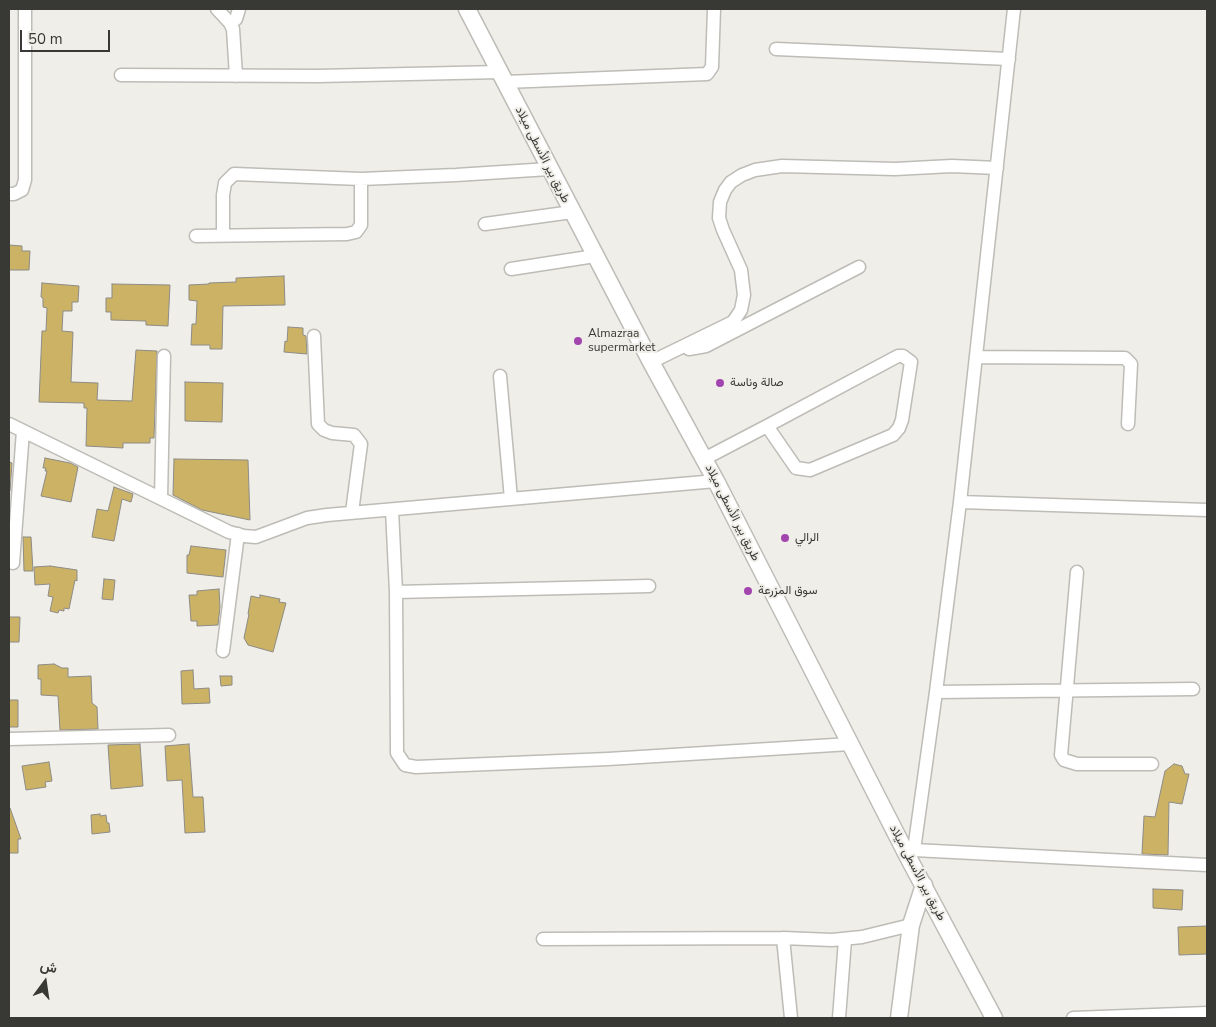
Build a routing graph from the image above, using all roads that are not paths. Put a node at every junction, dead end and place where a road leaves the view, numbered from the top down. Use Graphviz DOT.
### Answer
graph roads {
  1 [pos="26,9"];
  2 [pos="218,9"];
  3 [pos="239,9"];
  4 [pos="467,9"];
  5 [pos="714,9"];
  6 [pos="1014,9"];
  7 [pos="230,23"];
  8 [pos="776,49"];
  9 [pos="1008,59"];
  10 [pos="121,75"];
  11 [pos="236,76"];
  12 [pos="502,77"];
  13 [pos="997,168"];
  14 [pos="549,169"];
  15 [pos="360,179"];
  16 [pos="9,194"];
  17 [pos="572,212"];
  18 [pos="484,224"];
  19 [pos="223,235"];
  20 [pos="196,236"];
  21 [pos="595,256"];
  22 [pos="858,267"];
  23 [pos="511,270"];
  24 [pos="314,336"];
  25 [pos="681,348"];
  26 [pos="164,356"];
  27 [pos="976,357"];
  28 [pos="651,362"];
  29 [pos="500,376"];
  30 [pos="9,424"];
  31 [pos="1128,424"];
  32 [pos="767,426"];
  33 [pos="24,431"];
  34 [pos="704,459"];
  35 [pos="716,480"];
  36 [pos="161,498"];
  37 [pos="511,499"];
  38 [pos="960,502"];
  39 [pos="392,510"];
  40 [pos="1207,510"];
  41 [pos="352,512"];
  42 [pos="238,534"];
  43 [pos="13,563"];
  44 [pos="1077,572"];
  45 [pos="649,586"];
  46 [pos="396,592"];
  47 [pos="223,651"];
  48 [pos="1193,689"];
  49 [pos="1067,691"];
  50 [pos="936,692"];
  51 [pos="169,735"];
  52 [pos="9,739"];
  53 [pos="850,744"];
  54 [pos="1152,764"];
  55 [pos="911,854"];
  56 [pos="1207,865"];
  57 [pos="924,885"];
  58 [pos="911,925"];
  59 [pos="783,938"];
  60 [pos="544,939"];
  61 [pos="845,940"];
  62 [pos="1207,1013"];
  63 [pos="791,1018"];
  64 [pos="839,1018"];
  65 [pos="899,1018"];
  66 [pos="994,1018"];
  67 [pos="1073,1018"];
  1 -- 16 [label="street"];
  2 -- 7 [label="street"];
  3 -- 7 [label="street"];
  4 -- 12 [label="main road, طريق بير الأسطى ميلاد"];
  5 -- 12 [label="street"];
  6 -- 9 [label="street"];
  7 -- 11 [label="street"];
  8 -- 9 [label="street"];
  9 -- 13 [label="street"];
  10 -- 11 [label="street"];
  11 -- 12 [label="street"];
  12 -- 14 [label="main road, طريق بير الأسطى ميلاد"];
  13 -- 25 [label="street"];
  13 -- 27 [label="street"];
  14 -- 15 [label="street"];
  14 -- 17 [label="main road, طريق بير الأسطى ميلاد"];
  15 -- 19 [label="street"];
  15 -- 19 [label="street"];
  17 -- 18 [label="street"];
  17 -- 21 [label="main road, طريق بير الأسطى ميلاد"];
  19 -- 20 [label="street"];
  21 -- 23 [label="street"];
  21 -- 28 [label="main road, طريق بير الأسطى ميلاد"];
  22 -- 25 [label="street"];
  24 -- 41 [label="street"];
  25 -- 28 [label="street"];
  26 -- 36 [label="street"];
  27 -- 31 [label="street"];
  27 -- 38 [label="street"];
  28 -- 34 [label="main road, طريق بير الأسطى ميلاد"];
  29 -- 37 [label="street"];
  30 -- 33 [label="street"];
  32 -- 32 [label="street"];
  32 -- 34 [label="street"];
  33 -- 36 [label="street"];
  33 -- 43 [label="street"];
  34 -- 35 [label="main road, طريق بير الأسطى ميلاد"];
  35 -- 37 [label="street"];
  35 -- 53 [label="main road, طريق بير الأسطى ميلاد"];
  36 -- 42 [label="street"];
  37 -- 39 [label="street"];
  38 -- 40 [label="street"];
  38 -- 50 [label="street"];
  39 -- 41 [label="street"];
  39 -- 46 [label="street"];
  41 -- 42 [label="street"];
  42 -- 47 [label="street"];
  44 -- 49 [label="street"];
  45 -- 46 [label="street"];
  46 -- 53 [label="street"];
  48 -- 49 [label="street"];
  49 -- 50 [label="street"];
  49 -- 54 [label="street"];
  50 -- 55 [label="street"];
  51 -- 52 [label="street"];
  53 -- 55 [label="main road, طريق بير الأسطى ميلاد"];
  55 -- 56 [label="street"];
  55 -- 57 [label="main road, طريق بير الأسطى ميلاد"];
  57 -- 58 [label="main road"];
  57 -- 66 [label="main road, طريق بير الأسطى ميلاد"];
  58 -- 61 [label="street"];
  58 -- 65 [label="main road"];
  59 -- 60 [label="street"];
  59 -- 61 [label="street"];
  59 -- 63 [label="street"];
  61 -- 64 [label="street"];
  62 -- 67 [label="street"];
}
